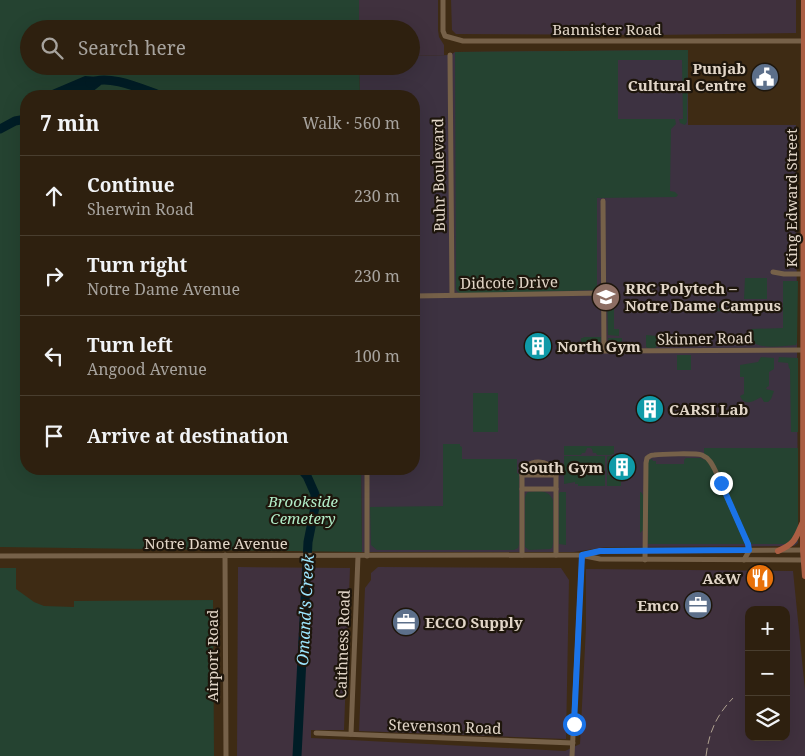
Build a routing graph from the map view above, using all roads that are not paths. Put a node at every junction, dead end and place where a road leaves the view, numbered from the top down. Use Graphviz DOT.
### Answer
graph roads {
  1 [pos="443,0"];
  2 [pos="804,0"];
  3 [pos="805,42"];
  4 [pos="450,55"];
  5 [pos="804,135"];
  6 [pos="603,201"];
  7 [pos="804,202"];
  8 [pos="773,272"];
  9 [pos="804,274"];
  10 [pos="604,293"];
  11 [pos="452,295"];
  12 [pos="420,296"];
  13 [pos="804,350"];
  14 [pos="805,432"];
  15 [pos="367,475"];
  16 [pos="522,475"];
  17 [pos="556,476"];
  18 [pos="522,488"];
  19 [pos="556,489"];
  20 [pos="805,492"];
  21 [pos="804,519"];
  22 [pos="749,550"];
  23 [pos="778,550"];
  24 [pos="804,550"];
  25 [pos="645,551"];
  26 [pos="672,551"];
  27 [pos="522,555"];
  28 [pos="556,555"];
  29 [pos="582,555"];
  30 [pos="0,556"];
  31 [pos="225,556"];
  32 [pos="358,556"];
  33 [pos="367,556"];
  34 [pos="645,560"];
  35 [pos="672,560"];
  36 [pos="744,560"];
  37 [pos="804,560"];
  38 [pos="805,576"];
  39 [pos="316,733"];
  40 [pos="351,734"];
  41 [pos="573,744"];
  42 [pos="226,756"];
  43 [pos="572,756"];
  1 -- 3 [label="street, Bannister Road"];
  2 -- 3 [label="main road, King Edward Street"];
  3 -- 5 [label="main road, King Edward Street"];
  4 -- 11 [label="street, Buhr Boulevard"];
  5 -- 7 [label="main road, King Edward Street"];
  6 -- 10 [label="street"];
  7 -- 9 [label="main road, King Edward Street"];
  8 -- 9 [label="street"];
  9 -- 13 [label="main road, King Edward Street"];
  10 -- 11 [label="street, Didcote Drive"];
  10 -- 13 [label="street, Skinner Road"];
  11 -- 12 [label="street, Didcote Drive"];
  13 -- 14 [label="main road, King Edward Street"];
  14 -- 20 [label="main road, King Edward Street"];
  15 -- 33 [label="street"];
  16 -- 17 [label="street"];
  16 -- 17 [label="street"];
  16 -- 18 [label="street"];
  17 -- 19 [label="street"];
  18 -- 19 [label="street"];
  18 -- 27 [label="street"];
  19 -- 28 [label="street"];
  20 -- 21 [label="main road, King Edward Street"];
  21 -- 23 [label="main road"];
  21 -- 24 [label="main road, King Edward Street"];
  22 -- 23 [label="street, Notre Dame Avenue"];
  22 -- 25 [label="street"];
  22 -- 26 [label="street, Notre Dame Avenue"];
  22 -- 36 [label="street"];
  23 -- 24 [label="street, Notre Dame Avenue"];
  24 -- 37 [label="main road, King Edward Street"];
  25 -- 26 [label="street, Notre Dame Avenue"];
  25 -- 29 [label="street, Notre Dame Avenue"];
  25 -- 34 [label="street"];
  26 -- 35 [label="street"];
  27 -- 28 [label="street, Notre Dame Avenue"];
  27 -- 33 [label="street, Notre Dame Avenue"];
  28 -- 29 [label="street, Notre Dame Avenue"];
  29 -- 34 [label="street, Notre Dame Avenue"];
  29 -- 41 [label="street"];
  30 -- 31 [label="street, Notre Dame Avenue"];
  31 -- 32 [label="street, Notre Dame Avenue"];
  31 -- 42 [label="street, Airport Road"];
  32 -- 33 [label="street, Notre Dame Avenue"];
  32 -- 40 [label="street, Caithness Road"];
  34 -- 35 [label="street, Notre Dame Avenue"];
  35 -- 36 [label="street, Notre Dame Avenue"];
  36 -- 37 [label="street, Notre Dame Avenue"];
  37 -- 38 [label="main road, King Edward Street"];
  39 -- 40 [label="street, Stevenson Road"];
  40 -- 41 [label="street, Stevenson Road"];
  41 -- 43 [label="street"];
}
